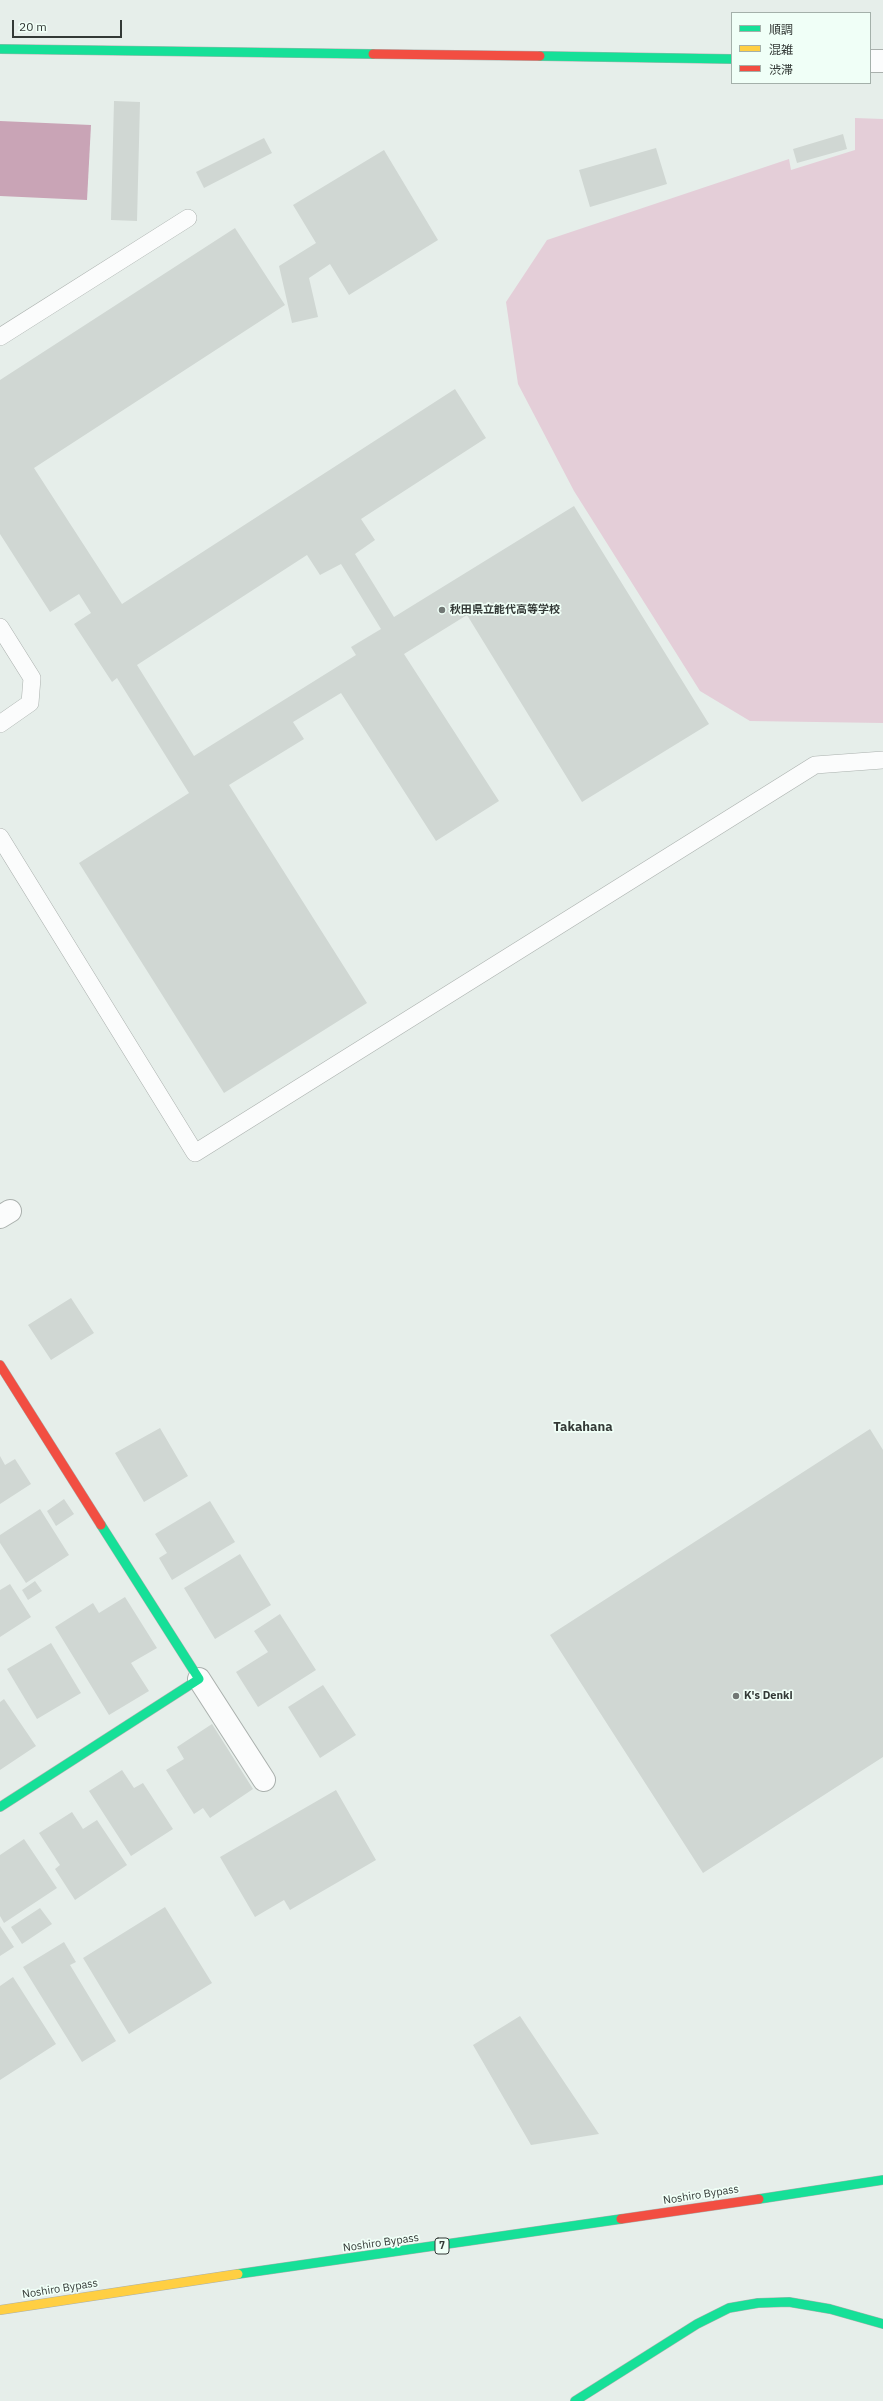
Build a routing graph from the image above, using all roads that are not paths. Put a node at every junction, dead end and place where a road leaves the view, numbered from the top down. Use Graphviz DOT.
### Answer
graph roads {
  1 [pos="0,49"];
  2 [pos="731,59"];
  3 [pos="871,61"];
  4 [pos="883,61"];
  5 [pos="188,218"];
  6 [pos="0,337"];
  7 [pos="0,627"];
  8 [pos="0,724"];
  9 [pos="883,760"];
  10 [pos="0,837"];
  11 [pos="0,1365"];
  12 [pos="199,1680"];
  13 [pos="264,1780"];
  14 [pos="0,1807"];
  15 [pos="883,2180"];
  16 [pos="0,2310"];
  17 [pos="883,2324"];
  18 [pos="574,2401"];
  1 -- 2 [label="main road"];
  3 -- 4 [label="street"];
  5 -- 6 [label="lane"];
  7 -- 8 [label="lane"];
  9 -- 10 [label="lane"];
  11 -- 12 [label="main road"];
  12 -- 13 [label="street"];
  12 -- 14 [label="main road"];
  15 -- 16 [label="main road, Noshiro Bypass / 7"];
  17 -- 18 [label="main road"];
}
